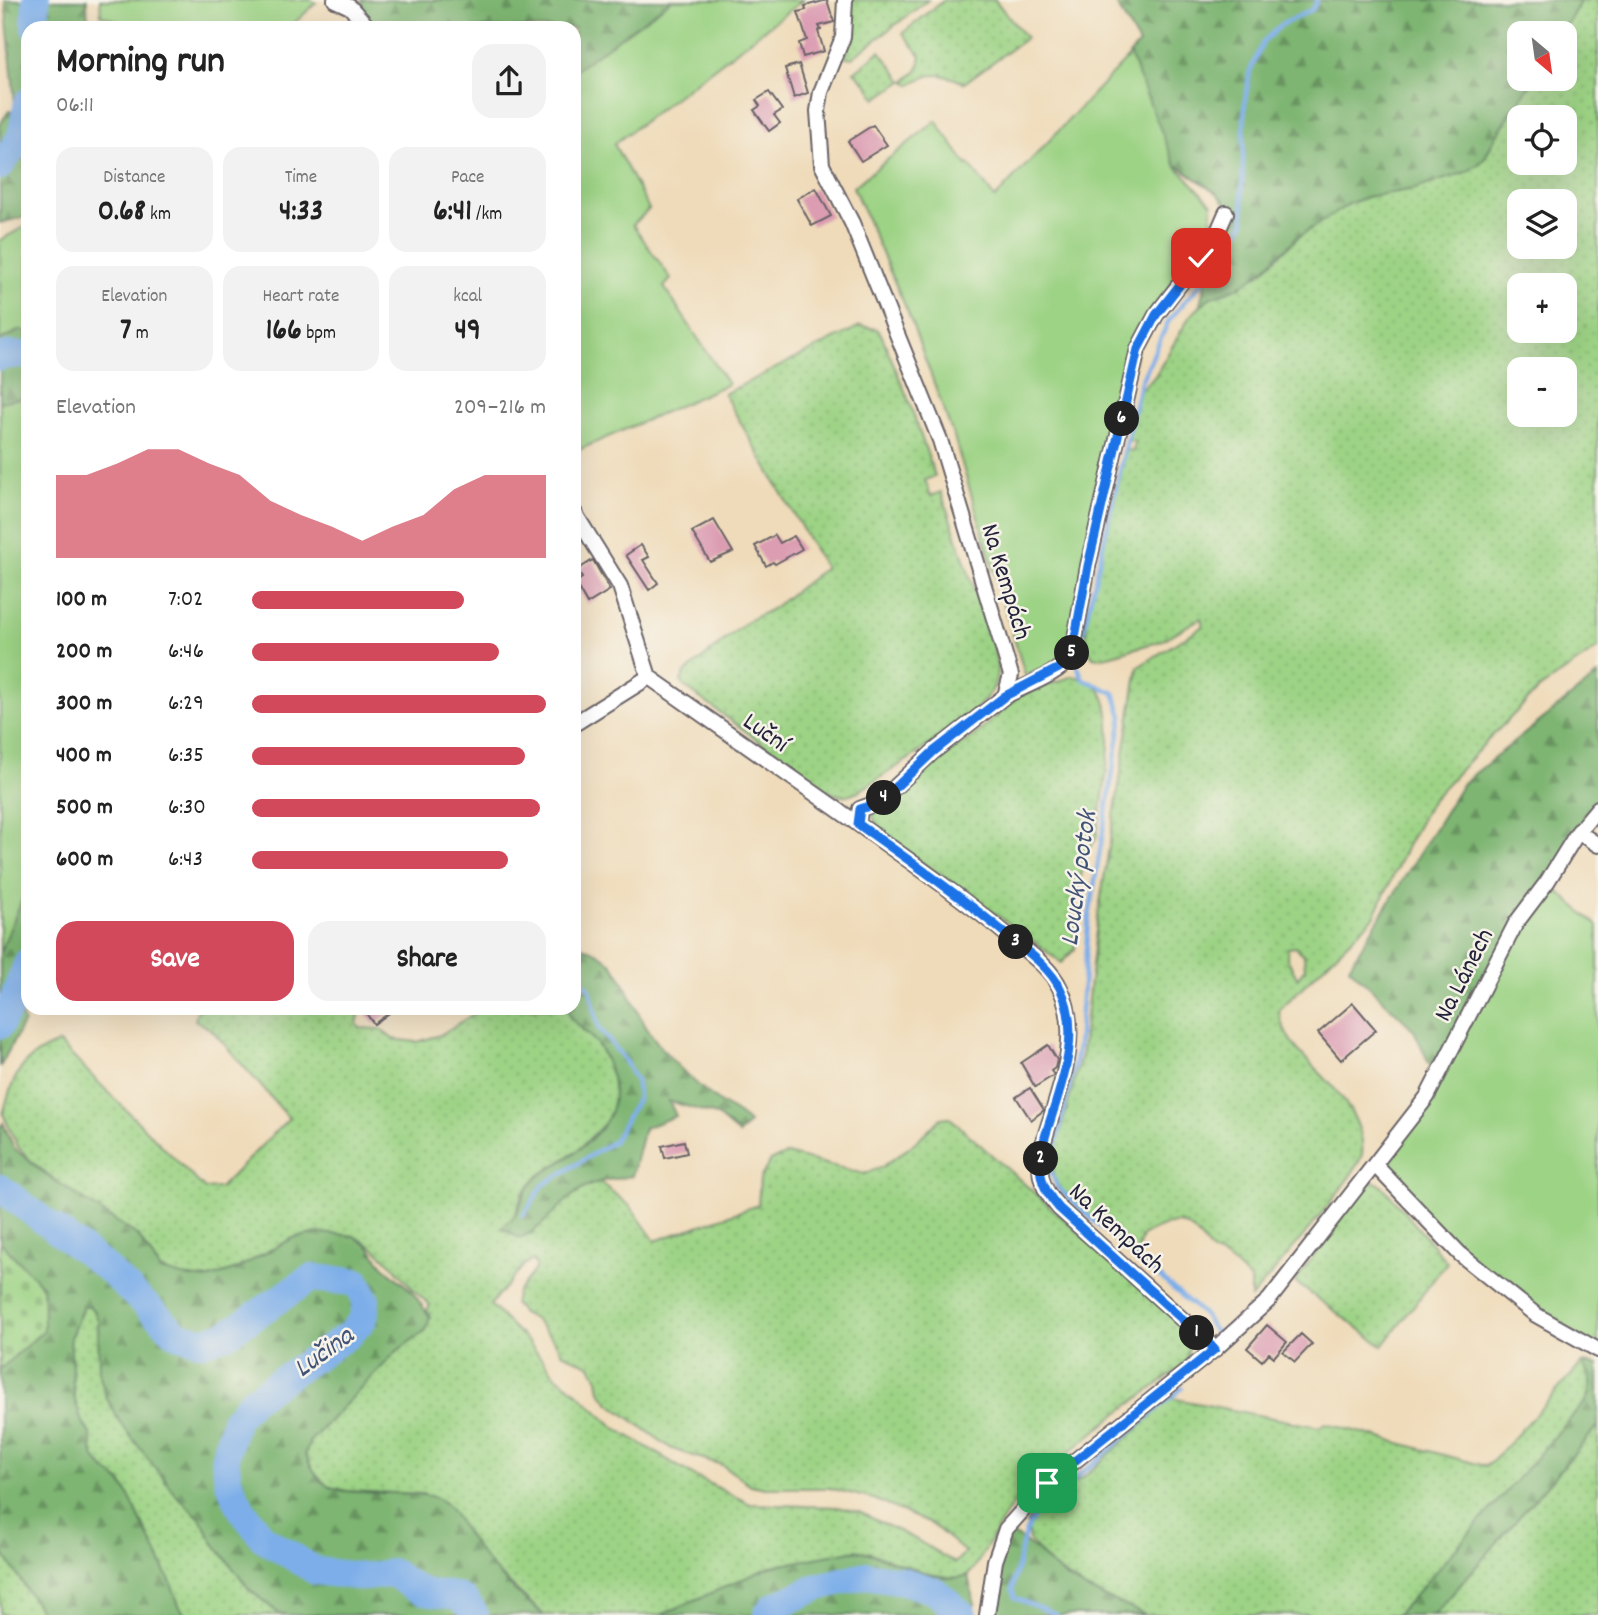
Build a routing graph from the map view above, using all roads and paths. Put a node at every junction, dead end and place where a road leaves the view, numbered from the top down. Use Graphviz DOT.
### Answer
graph roads {
  1 [pos="335,0"];
  2 [pos="845,0"];
  3 [pos="363,21"];
  4 [pos="1226,213"];
  5 [pos="581,523"];
  6 [pos="649,677"];
  7 [pos="1005,696"];
  8 [pos="581,720"];
  9 [pos="1598,808"];
  10 [pos="858,824"];
  11 [pos="1578,832"];
  12 [pos="1598,845"];
  13 [pos="1375,1165"];
  14 [pos="1215,1349"];
  15 [pos="1598,1350"];
  16 [pos="987,1615"];
  1 -- 3 [label="street"];
  2 -- 7 [label="street, Na Kempách"];
  4 -- 7 [label="street"];
  5 -- 6 [label="street"];
  6 -- 8 [label="street"];
  6 -- 10 [label="street, Luční"];
  7 -- 10 [label="street"];
  9 -- 11 [label="street, Na Lánech"];
  10 -- 14 [label="street, Na Kempách"];
  11 -- 12 [label="street"];
  11 -- 13 [label="street, Na Lánech"];
  13 -- 14 [label="street, Na Lánech"];
  13 -- 15 [label="street"];
  14 -- 16 [label="street"];
}
